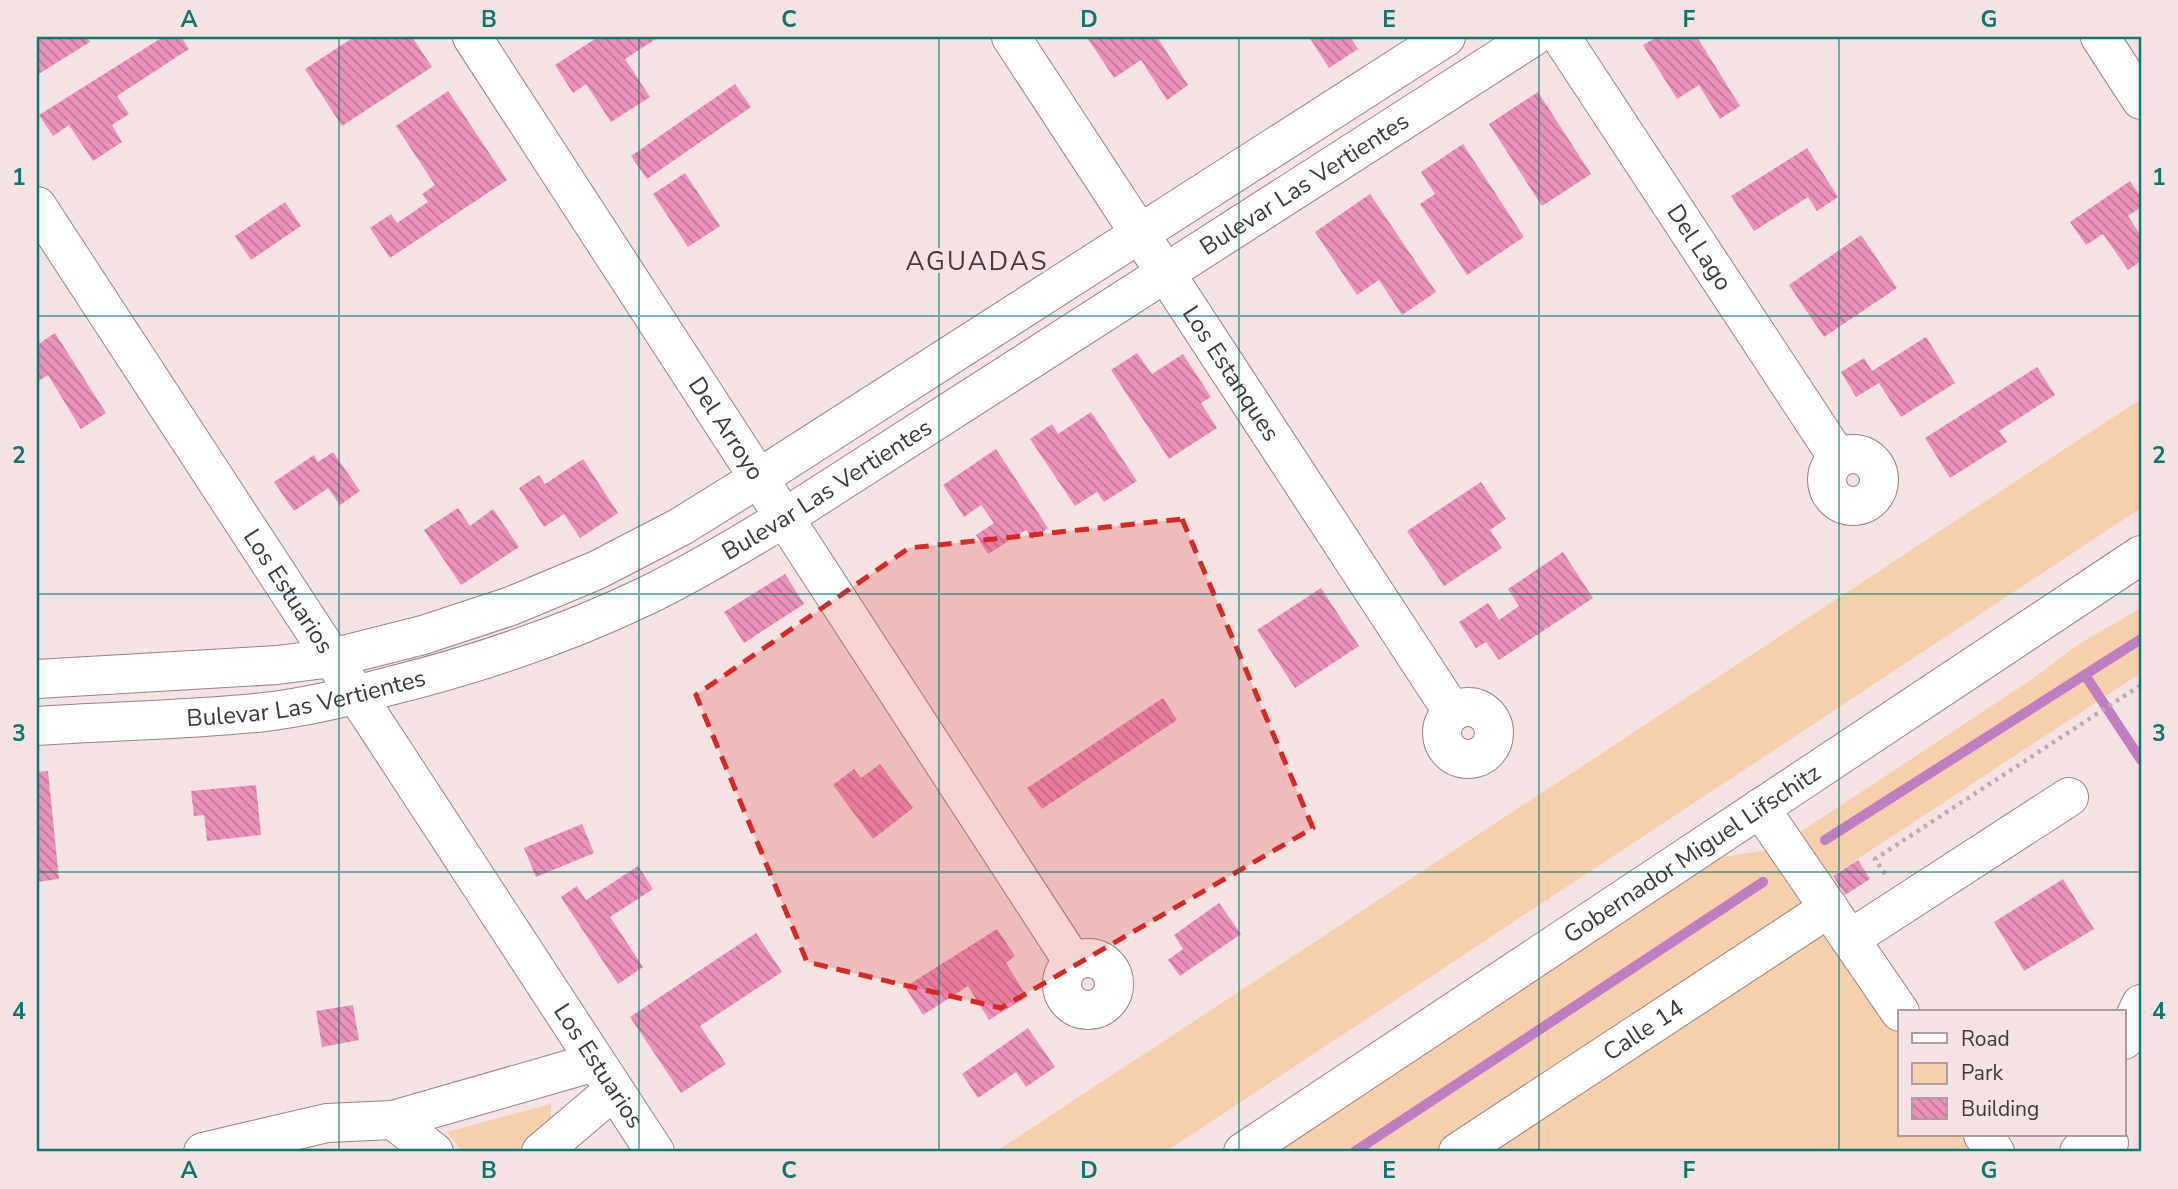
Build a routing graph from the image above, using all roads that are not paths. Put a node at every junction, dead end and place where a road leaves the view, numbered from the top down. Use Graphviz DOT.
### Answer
graph roads {
  1 [pos="472,37"];
  2 [pos="1011,37"];
  3 [pos="1446,37"];
  4 [pos="1534,37"];
  5 [pos="1561,37"];
  6 [pos="2100,37"];
  7 [pos="2141,100"];
  8 [pos="37,206"];
  9 [pos="1140,234"];
  10 [pos="1166,274"];
  11 [pos="1838,458"];
  12 [pos="759,478"];
  13 [pos="784,518"];
  14 [pos="2141,555"];
  15 [pos="332,658"];
  16 [pos="37,679"];
  17 [pos="356,695"];
  18 [pos="1452,711"];
  19 [pos="37,726"];
  20 [pos="2069,797"];
  21 [pos="1760,808"];
  22 [pos="1829,908"];
  23 [pos="1850,939"];
  24 [pos="1073,962"];
  25 [pos="2141,1004"];
  26 [pos="1899,1010"];
  27 [pos="2126,1036"];
  28 [pos="605,1076"];
  29 [pos="393,1120"];
  30 [pos="1984,1136"];
  31 [pos="203,1152"];
  32 [pos="339,1152"];
  33 [pos="434,1152"];
  34 [pos="541,1152"];
  35 [pos="655,1152"];
  36 [pos="1243,1152"];
  37 [pos="1458,1152"];
  38 [pos="1995,1152"];
  1 -- 12 [label="street, Del Arroyo"];
  2 -- 9 [label="street, Los Estanques"];
  3 -- 9 [label="street, Bulevar Las Vertientes"];
  4 -- 10 [label="street, Bulevar Las Vertientes"];
  5 -- 11 [label="street, Del Lago"];
  6 -- 7 [label="street"];
  8 -- 15 [label="street, Los Estuarios"];
  9 -- 10 [label="street, Los Estanques"];
  9 -- 12 [label="street, Bulevar Las Vertientes"];
  10 -- 13 [label="street, Bulevar Las Vertientes"];
  10 -- 18 [label="street, Los Estanques"];
  12 -- 13 [label="street, Del Arroyo"];
  12 -- 15 [label="street, Bulevar Las Vertientes"];
  13 -- 17 [label="street, Bulevar Las Vertientes"];
  13 -- 24 [label="street, Del Arroyo"];
  14 -- 21 [label="street, Gobernador Miguel Lifschitz"];
  15 -- 16 [label="street, Bulevar Las Vertientes"];
  15 -- 17 [label="street, Los Estuarios"];
  17 -- 19 [label="street, Bulevar Las Vertientes"];
  17 -- 28 [label="street, Los Estuarios"];
  20 -- 23 [label="street"];
  21 -- 22 [label="street"];
  21 -- 36 [label="street, Gobernador Miguel Lifschitz"];
  22 -- 23 [label="street"];
  22 -- 37 [label="street, Calle 14"];
  23 -- 26 [label="street"];
  25 -- 27 [label="street"];
  28 -- 29 [label="street"];
  28 -- 34 [label="street"];
  28 -- 35 [label="street, Los Estuarios"];
  29 -- 31 [label="street"];
  29 -- 32 [label="street"];
  29 -- 33 [label="street"];
  30 -- 38 [label="street"];
}
